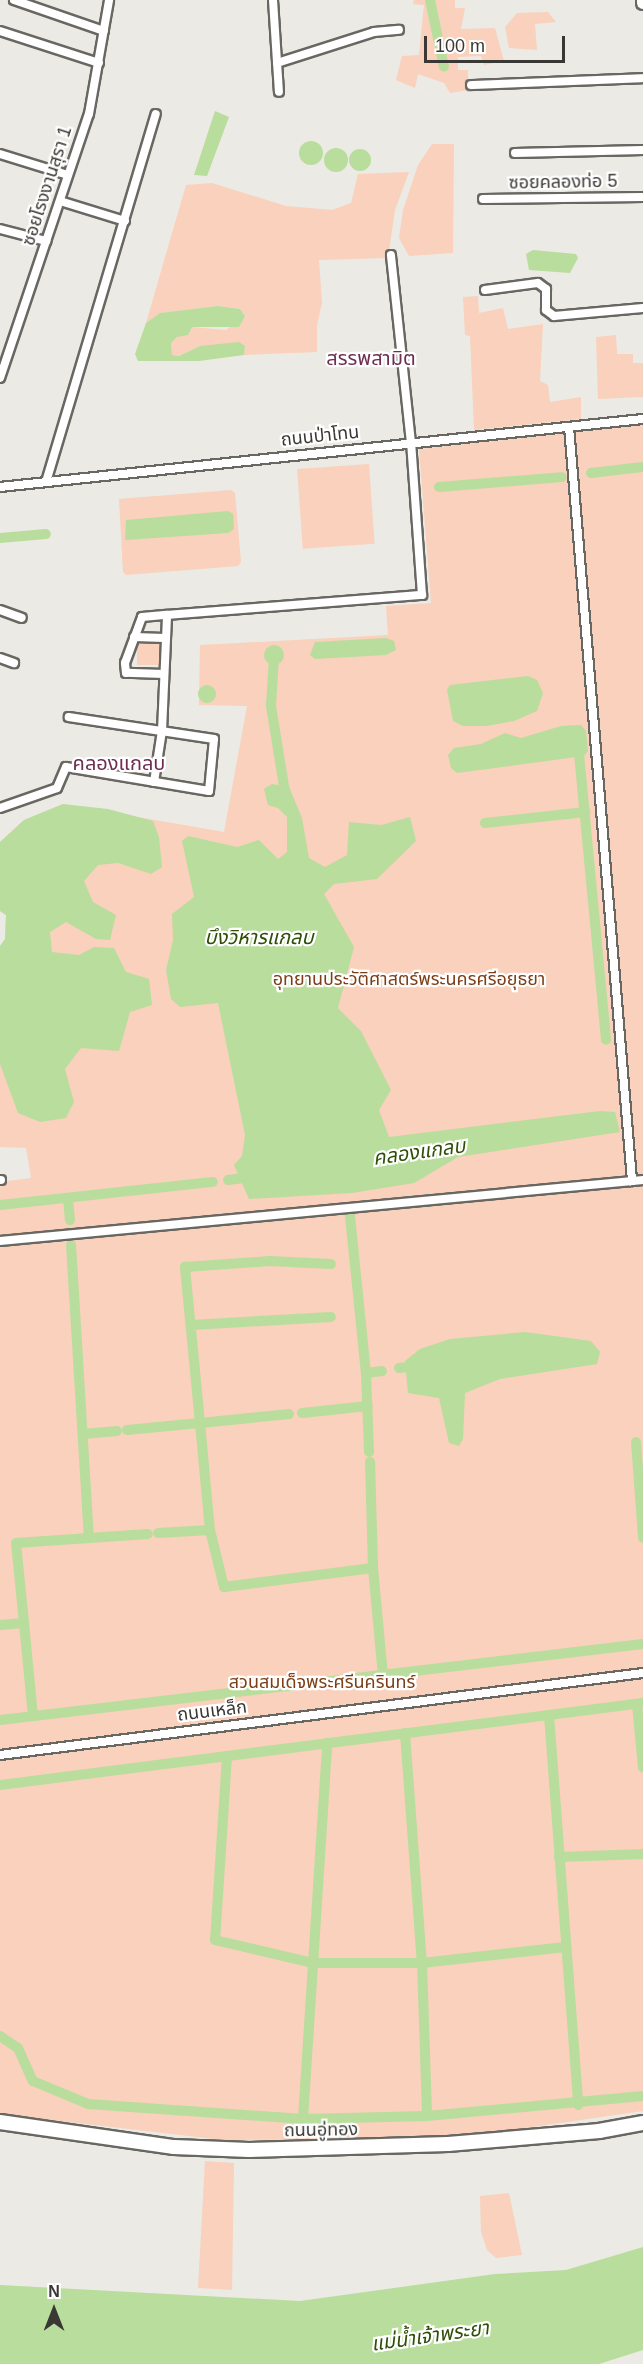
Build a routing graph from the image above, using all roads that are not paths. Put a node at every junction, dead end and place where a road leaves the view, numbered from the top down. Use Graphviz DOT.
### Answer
graph roads {
  1 [pos="14,0"];
  2 [pos="109,0"];
  3 [pos="273,0"];
  4 [pos="399,30"];
  5 [pos="0,31"];
  6 [pos="104,31"];
  7 [pos="99,63"];
  8 [pos="277,63"];
  9 [pos="643,78"];
  10 [pos="471,85"];
  11 [pos="279,92"];
  12 [pos="156,114"];
  13 [pos="643,150"];
  14 [pos="515,153"];
  15 [pos="0,154"];
  16 [pos="68,176"];
  17 [pos="643,197"];
  18 [pos="483,199"];
  19 [pos="60,201"];
  20 [pos="125,221"];
  21 [pos="0,229"];
  22 [pos="46,241"];
  23 [pos="391,255"];
  24 [pos="485,290"];
  25 [pos="643,308"];
  26 [pos="3,362"];
  27 [pos="0,378"];
  28 [pos="643,419"];
  29 [pos="569,427"];
  30 [pos="411,443"];
  31 [pos="46,482"];
  32 [pos="0,487"];
  33 [pos="0,610"];
  34 [pos="166,615"];
  35 [pos="22,618"];
  36 [pos="134,637"];
  37 [pos="165,638"];
  38 [pos="0,658"];
  39 [pos="14,663"];
  40 [pos="164,674"];
  41 [pos="69,717"];
  42 [pos="162,730"];
  43 [pos="154,782"];
  44 [pos="0,808"];
  45 [pos="643,1180"];
  46 [pos="632,1181"];
  47 [pos="0,1241"];
  48 [pos="643,1673"];
  49 [pos="0,1755"];
  50 [pos="0,2122"];
  51 [pos="643,2123"];
  1 -- 6 [label="street"];
  2 -- 6 [label="street, ซอยโรงงานสุรา 1"];
  3 -- 8 [label="street"];
  4 -- 8 [label="street"];
  5 -- 7 [label="street"];
  6 -- 7 [label="street, ซอยโรงงานสุรา 1"];
  7 -- 16 [label="street, ซอยโรงงานสุรา 1"];
  8 -- 11 [label="street"];
  9 -- 10 [label="street"];
  12 -- 20 [label="street"];
  13 -- 14 [label="street"];
  15 -- 16 [label="street"];
  16 -- 19 [label="street, ซอยโรงงานสุรา 1"];
  17 -- 18 [label="street, ซอยคลองท่อ 5"];
  19 -- 20 [label="street"];
  19 -- 22 [label="street, ซอยโรงงานสุรา 1"];
  20 -- 31 [label="street"];
  21 -- 22 [label="street"];
  22 -- 26 [label="street, ซอยโรงงานสุรา 1"];
  23 -- 30 [label="street"];
  24 -- 25 [label="street"];
  26 -- 27 [label="street, ซอยโรงงานสุรา 1"];
  28 -- 29 [label="street, ถนนป่าโทน"];
  29 -- 30 [label="street, ถนนป่าโทน"];
  29 -- 46 [label="street"];
  30 -- 31 [label="street, ถนนป่าโทน"];
  30 -- 34 [label="street"];
  31 -- 32 [label="street, ถนนป่าโทน"];
  33 -- 35 [label="street"];
  34 -- 36 [label="street"];
  34 -- 37 [label="street"];
  36 -- 37 [label="street"];
  36 -- 40 [label="street"];
  37 -- 40 [label="street"];
  38 -- 39 [label="street"];
  40 -- 42 [label="street"];
  41 -- 42 [label="street"];
  42 -- 43 [label="street"];
  42 -- 43 [label="street"];
  43 -- 44 [label="street"];
  45 -- 46 [label="street"];
  46 -- 47 [label="street"];
  48 -- 49 [label="street, ถนนเหล็ก"];
  50 -- 51 [label="main road, ถนนอู่ทอง"];
}
